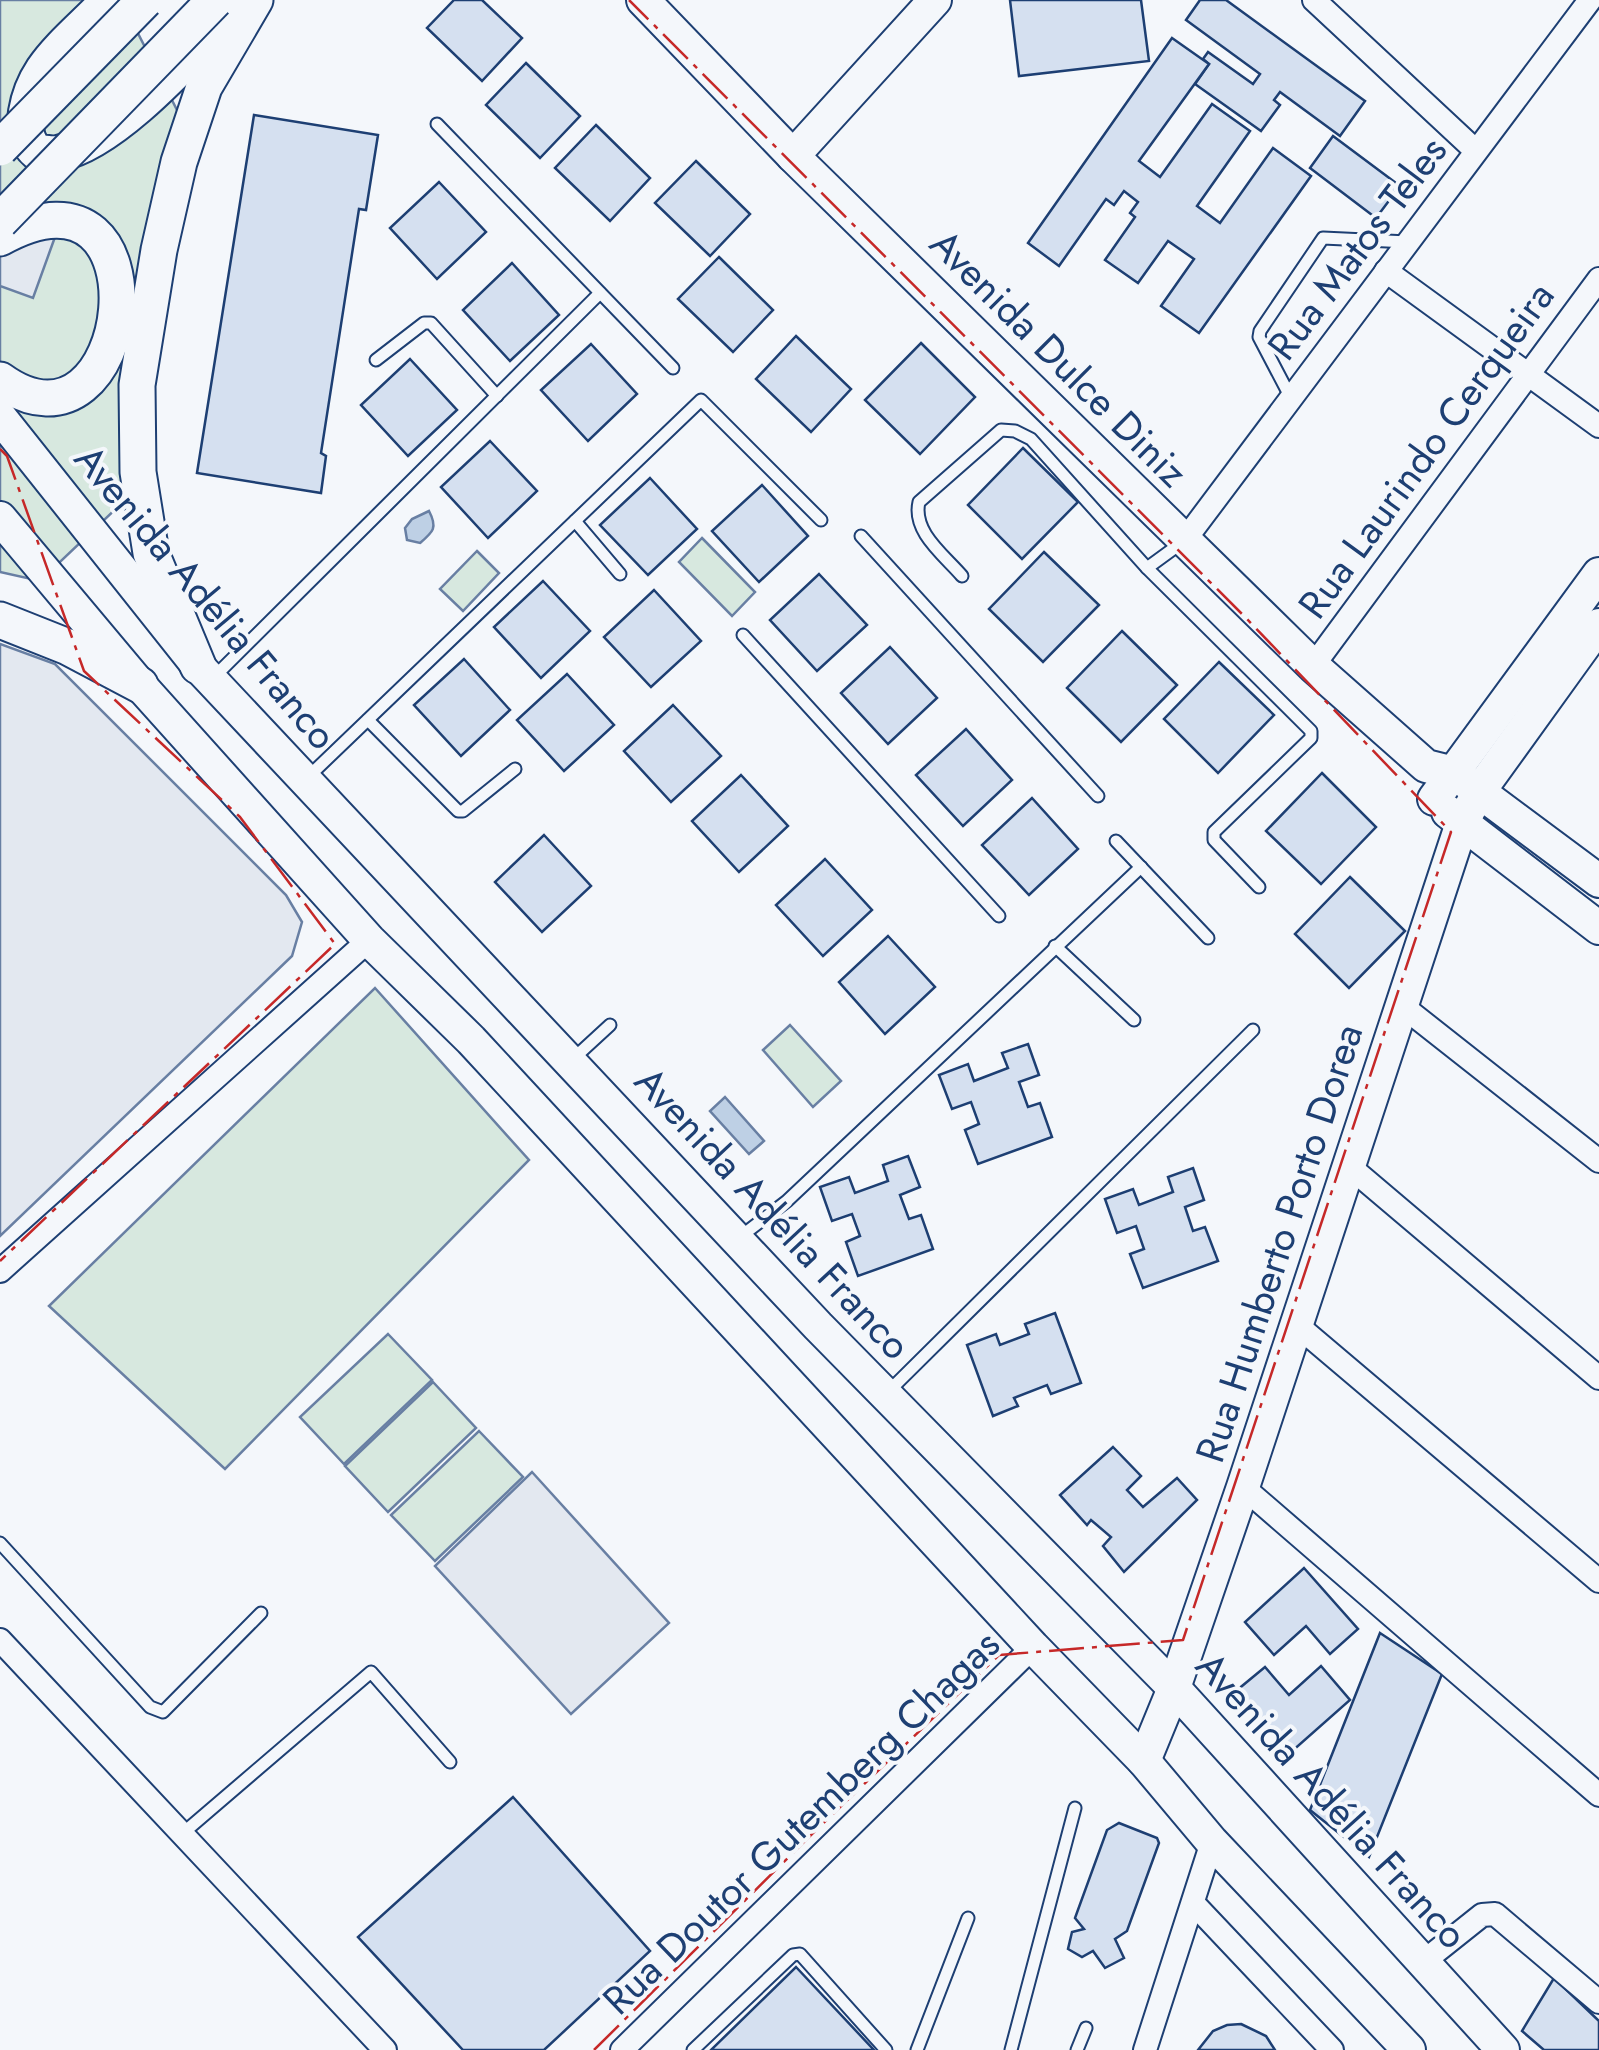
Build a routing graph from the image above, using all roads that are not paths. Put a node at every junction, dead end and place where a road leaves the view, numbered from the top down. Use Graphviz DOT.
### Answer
graph roads {
  1 [pos="109,0"];
  2 [pos="145,0"];
  3 [pos="215,0"];
  4 [pos="246,0"];
  5 [pos="255,0"];
  6 [pos="643,0"];
  7 [pos="1314,0"];
  8 [pos="1588,1"];
  9 [pos="928,2"];
  10 [pos="436,124"];
  11 [pos="0,148"];
  12 [pos="1476,151"];
  13 [pos="794,156"];
  14 [pos="0,221"];
  15 [pos="0,238"];
  16 [pos="1408,242"];
  17 [pos="1386,271"];
  18 [pos="1599,279"];
  19 [pos="600,292"];
  20 [pos="376,360"];
  21 [pos="673,368"];
  22 [pos="1529,373"];
  23 [pos="0,380"];
  24 [pos="496,396"];
  25 [pos="1291,398"];
  26 [pos="0,417"];
  27 [pos="1599,426"];
  28 [pos="0,518"];
  29 [pos="575,520"];
  30 [pos="821,520"];
  31 [pos="861,536"];
  32 [pos="1184,541"];
  33 [pos="1147,568"];
  34 [pos="620,574"];
  35 [pos="1599,574"];
  36 [pos="962,576"];
  37 [pos="0,620"];
  38 [pos="1599,625"];
  39 [pos="742,635"];
  40 [pos="1589,658"];
  41 [pos="1314,666"];
  42 [pos="204,673"];
  43 [pos="140,684"];
  44 [pos="368,720"];
  45 [pos="514,769"];
  46 [pos="305,780"];
  47 [pos="1448,783"];
  48 [pos="1098,796"];
  49 [pos="1462,824"];
  50 [pos="1116,841"];
  51 [pos="1141,867"];
  52 [pos="1599,881"];
  53 [pos="1258,888"];
  54 [pos="999,916"];
  55 [pos="1599,928"];
  56 [pos="1208,938"];
  57 [pos="369,940"];
  58 [pos="1056,946"];
  59 [pos="1401,1005"];
  60 [pos="1134,1020"];
  61 [pos="610,1024"];
  62 [pos="1253,1030"];
  63 [pos="570,1060"];
  64 [pos="1599,1161"];
  65 [pos="1350,1166"];
  66 [pos="737,1239"];
  67 [pos="0,1271"];
  68 [pos="1298,1326"];
  69 [pos="1599,1378"];
  70 [pos="886,1394"];
  71 [pos="1243,1487"];
  72 [pos="0,1543"];
  73 [pos="1599,1581"];
  74 [pos="261,1612"];
  75 [pos="0,1640"];
  76 [pos="1033,1646"];
  77 [pos="1174,1688"];
  78 [pos="1144,1760"];
  79 [pos="450,1762"];
  80 [pos="1599,1795"];
  81 [pos="1075,1808"];
  82 [pos="182,1834"];
  83 [pos="1212,1842"];
  84 [pos="1194,1904"];
  85 [pos="968,1918"];
  86 [pos="1423,1962"];
  87 [pos="1599,2002"];
  88 [pos="1086,2028"];
  89 [pos="385,2050"];
  90 [pos="622,2050"];
  91 [pos="693,2050"];
  92 [pos="886,2050"];
  93 [pos="917,2050"];
  94 [pos="1011,2050"];
  95 [pos="1077,2050"];
  96 [pos="1145,2050"];
  97 [pos="1332,2050"];
  98 [pos="1408,2050"];
  99 [pos="1503,2050"];
  1 -- 4 [label="main road"];
  2 -- 11 [label="main road, bridge"];
  3 -- 14 [label="main road, bridge"];
  5 -- 42 [label="main road"];
  6 -- 13 [label="main road, Avenida Dulce Diniz"];
  7 -- 12 [label="street"];
  8 -- 12 [label="street, Rua Matos Teles"];
  9 -- 13 [label="main road"];
  10 -- 19 [label="lane"];
  12 -- 16 [label="street, Rua Matos Teles"];
  13 -- 32 [label="main road, Avenida Dulce Diniz"];
  15 -- 23 [label="main road"];
  16 -- 17 [label="street, Rua Matos Teles"];
  16 -- 25 [label="lane"];
  17 -- 22 [label="street"];
  17 -- 25 [label="street, Rua Matos Teles"];
  18 -- 22 [label="street, Rua Laurindo Cerqueira"];
  19 -- 21 [label="lane"];
  19 -- 24 [label="lane"];
  20 -- 24 [label="lane"];
  22 -- 27 [label="street"];
  22 -- 41 [label="street, Rua Laurindo Cerqueira"];
  24 -- 42 [label="lane"];
  25 -- 32 [label="street, Rua Matos Teles"];
  26 -- 42 [label="main road, Avenida Adélia Franco"];
  28 -- 43 [label="main road"];
  29 -- 30 [label="lane"];
  29 -- 34 [label="lane"];
  29 -- 44 [label="lane"];
  31 -- 48 [label="lane"];
  32 -- 33 [label="lane"];
  32 -- 41 [label="main road, Avenida Dulce Diniz"];
  33 -- 36 [label="lane"];
  33 -- 53 [label="lane"];
  35 -- 47 [label="main road"];
  37 -- 43 [label="main road"];
  38 -- 40 [label="main road"];
  39 -- 54 [label="lane"];
  40 -- 47 [label="main road"];
  41 -- 47 [label="main road, Avenida Dulce Diniz"];
  42 -- 46 [label="main road, Avenida Adélia Franco"];
  43 -- 57 [label="main road"];
  44 -- 45 [label="lane"];
  44 -- 46 [label="lane"];
  46 -- 63 [label="main road, Avenida Adélia Franco"];
  47 -- 49 [label="main road, Rua Humberto Porto Dorea"];
  47 -- 52 [label="main road, Avenida Dulce Diniz"];
  49 -- 55 [label="main road"];
  49 -- 59 [label="main road, Rua Humberto Porto Dorea"];
  50 -- 51 [label="lane"];
  51 -- 56 [label="lane"];
  51 -- 58 [label="lane"];
  57 -- 67 [label="street"];
  57 -- 76 [label="main road"];
  58 -- 60 [label="lane"];
  58 -- 66 [label="lane"];
  59 -- 64 [label="street"];
  59 -- 65 [label="main road, Rua Humberto Porto Dorea"];
  61 -- 63 [label="lane"];
  62 -- 70 [label="lane"];
  63 -- 66 [label="main road, Avenida Adélia Franco"];
  65 -- 68 [label="main road, Rua Humberto Porto Dorea"];
  65 -- 69 [label="street"];
  66 -- 70 [label="main road, Avenida Adélia Franco"];
  68 -- 71 [label="main road, Rua Humberto Porto Dorea"];
  68 -- 73 [label="street"];
  70 -- 77 [label="main road, Avenida Adélia Franco"];
  71 -- 77 [label="main road, Rua Humberto Porto Dorea"];
  71 -- 80 [label="street"];
  72 -- 74 [label="lane"];
  75 -- 82 [label="street"];
  76 -- 78 [label="main road"];
  76 -- 90 [label="street, Rua Doutor Gutemberg Chagas"];
  77 -- 78 [label="main road, Rua Humberto Porto Dorea"];
  77 -- 86 [label="main road, Avenida Adélia Franco"];
  78 -- 83 [label="main road"];
  79 -- 82 [label="lane"];
  81 -- 94 [label="lane"];
  82 -- 89 [label="street"];
  83 -- 84 [label="street"];
  83 -- 98 [label="main road"];
  84 -- 96 [label="street"];
  84 -- 97 [label="street"];
  85 -- 93 [label="lane"];
  86 -- 87 [label="street"];
  86 -- 99 [label="main road, Avenida Adélia Franco"];
  88 -- 95 [label="lane"];
  91 -- 92 [label="lane"];
}
